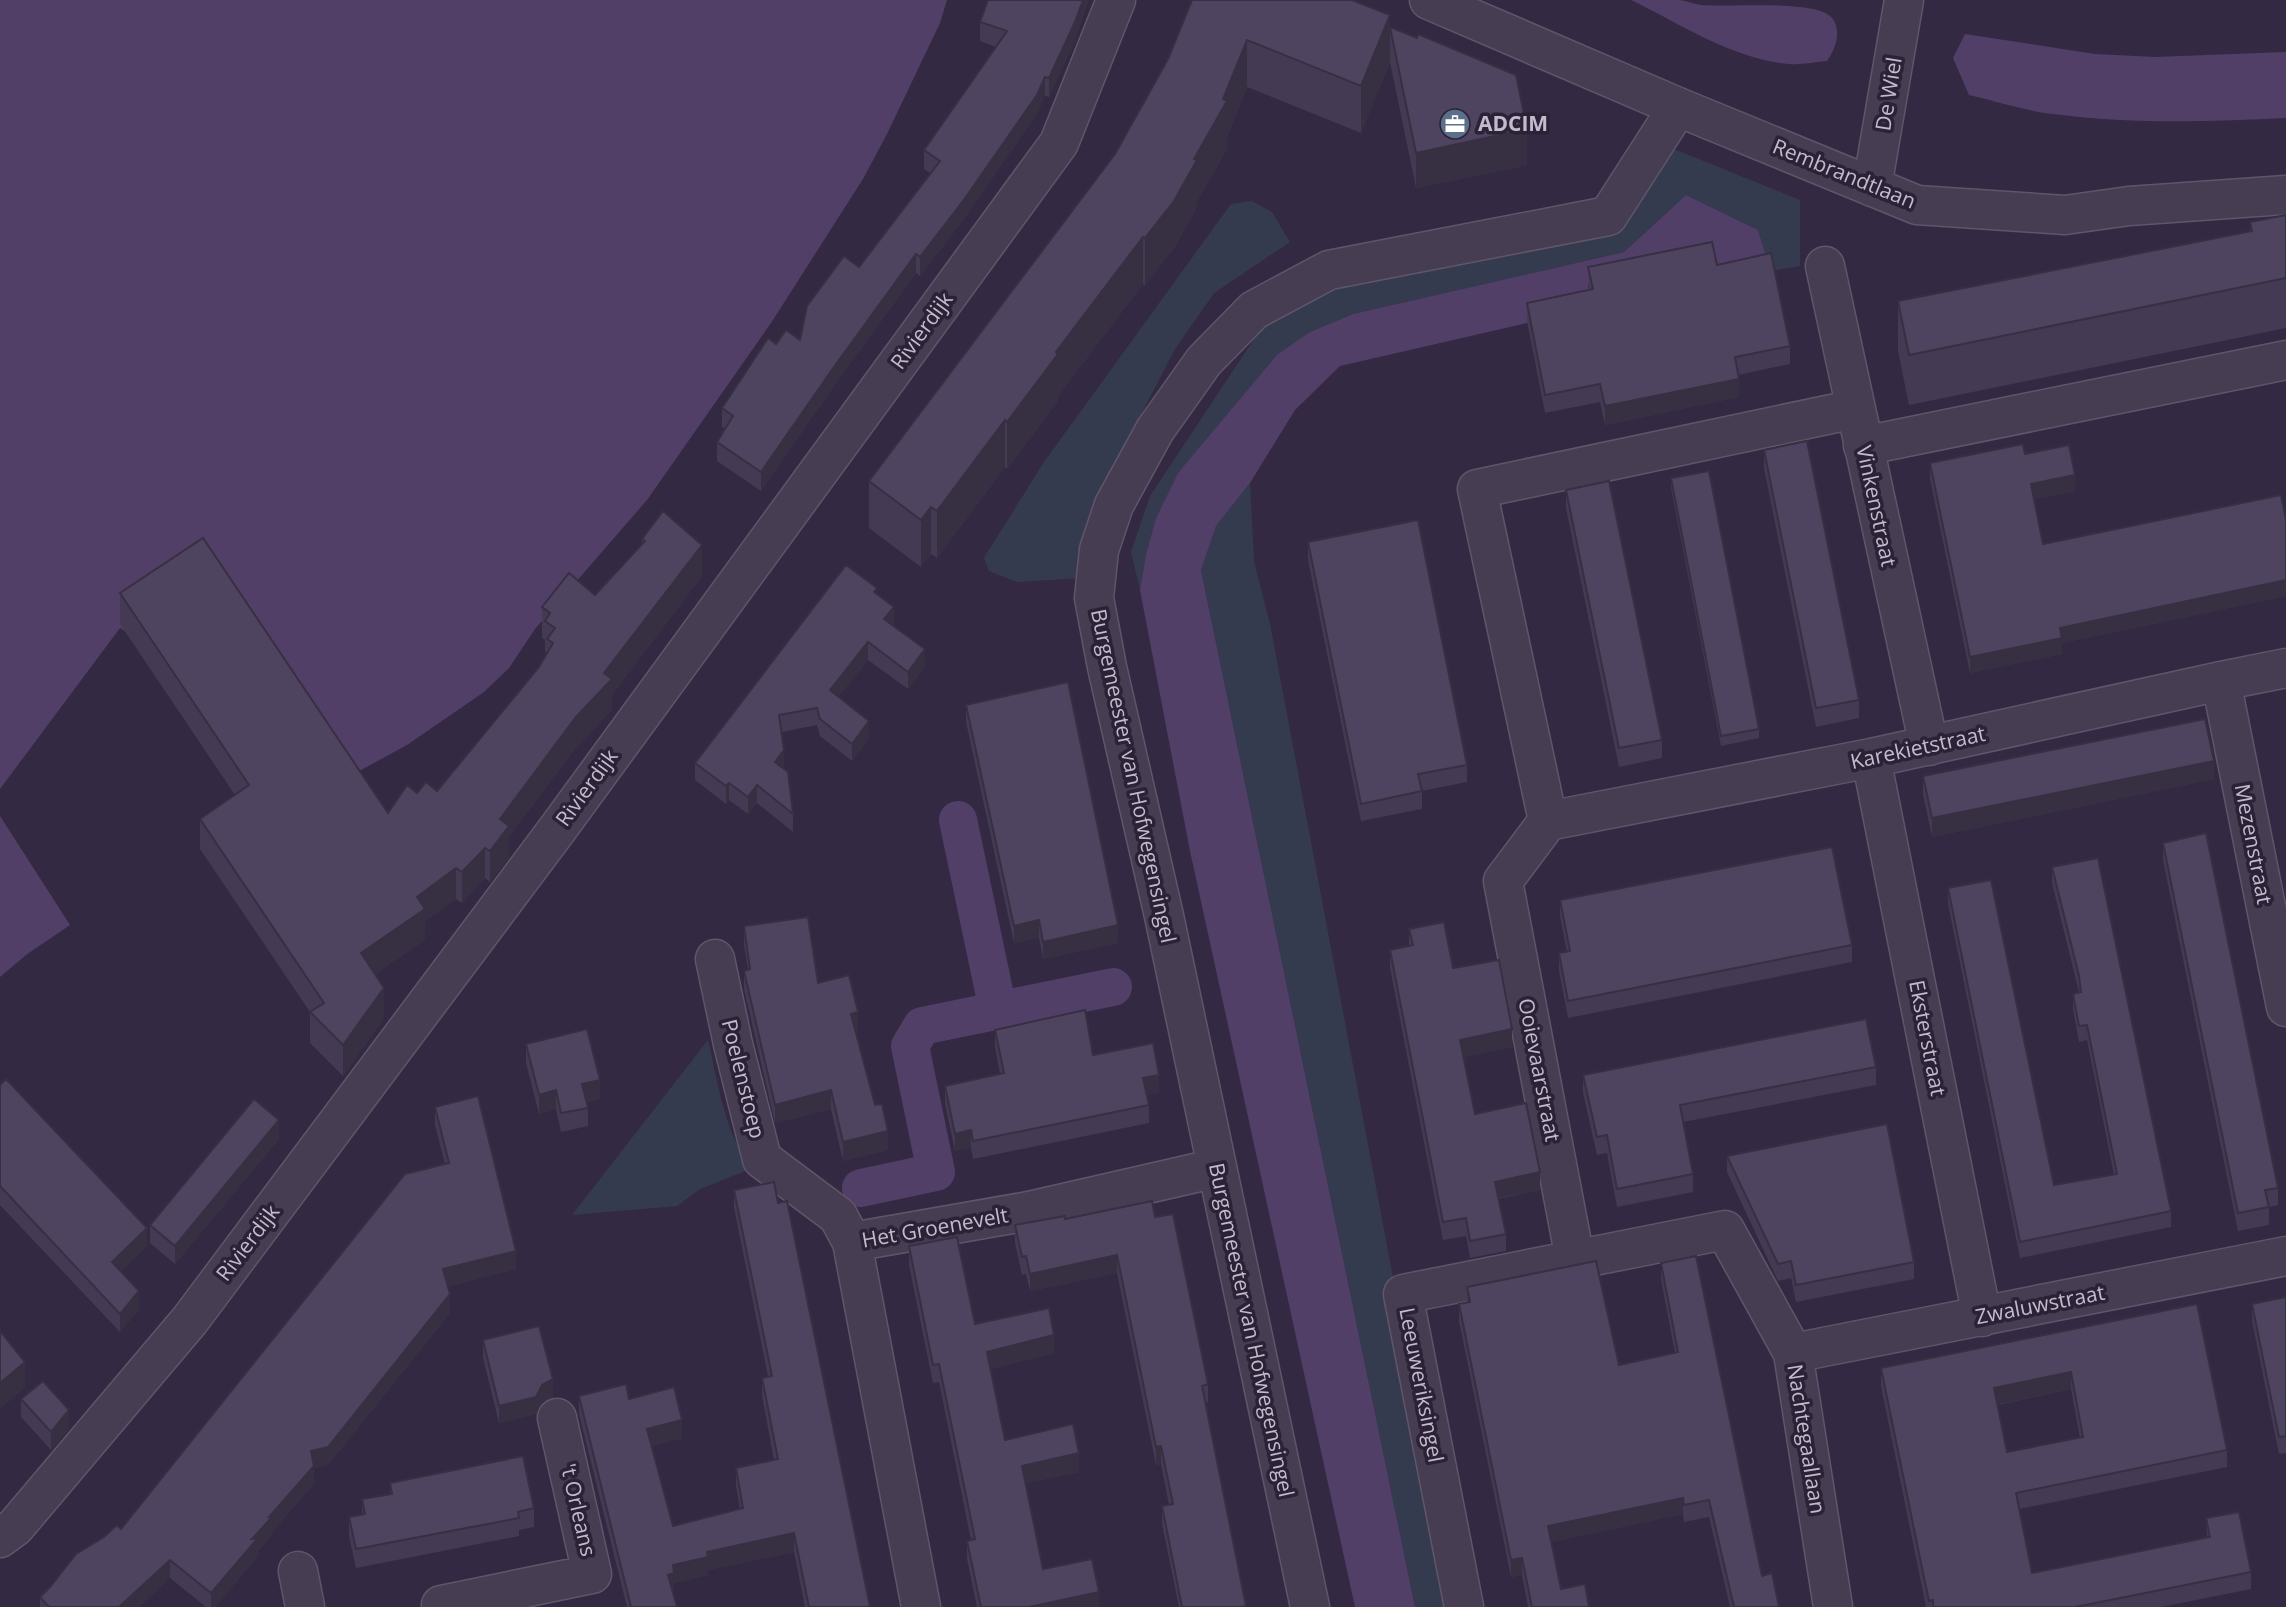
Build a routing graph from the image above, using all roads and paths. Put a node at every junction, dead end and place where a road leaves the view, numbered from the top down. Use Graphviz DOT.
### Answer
graph roads {
  1 [pos="1116,0"];
  2 [pos="1429,0"];
  3 [pos="1904,0"];
  4 [pos="1678,107"];
  5 [pos="1872,187"];
  6 [pos="2286,195"];
  7 [pos="1825,266"];
  8 [pos="2286,360"];
  9 [pos="1854,409"];
  10 [pos="1863,446"];
  11 [pos="2286,668"];
  12 [pos="2221,681"];
  13 [pos="1928,746"];
  14 [pos="1871,758"];
  15 [pos="1548,821"];
  16 [pos="715,959"];
  17 [pos="2286,1007"];
  18 [pos="1217,1168"];
  19 [pos="852,1242"];
  20 [pos="2286,1256"];
  21 [pos="1575,1259"];
  22 [pos="1982,1317"];
  23 [pos="1793,1353"];
  24 [pos="557,1418"];
  25 [pos="0,1538"];
  26 [pos="438,1606"];
  27 [pos="920,1607"];
  28 [pos="1310,1607"];
  29 [pos="1464,1607"];
  30 [pos="1833,1607"];
  1 -- 25 [label="street, Rivierdijk"];
  2 -- 4 [label="street, Rembrandtlaan"];
  3 -- 5 [label="street, De Wiel"];
  4 -- 5 [label="street, Rembrandtlaan"];
  4 -- 18 [label="street, Burgemeester van Hofwegensingel"];
  5 -- 6 [label="street, Rembrandtlaan"];
  7 -- 9 [label="street, Vinkenstraat"];
  8 -- 10 [label="street"];
  9 -- 10 [label="street, Vinkenstraat"];
  9 -- 15 [label="street"];
  10 -- 13 [label="street, Vinkenstraat"];
  11 -- 12 [label="street, Karekietstraat"];
  12 -- 13 [label="street, Karekietstraat"];
  12 -- 17 [label="street, Mezenstraat"];
  13 -- 14 [label="street, Karekietstraat"];
  14 -- 15 [label="street, Karekietstraat"];
  14 -- 22 [label="street, Eksterstraat"];
  15 -- 21 [label="street, Ooievaarstraat"];
  16 -- 19 [label="street, Poelenstoep"];
  18 -- 19 [label="street, Het Groenevelt"];
  18 -- 28 [label="street, Burgemeester van Hofwegensingel"];
  19 -- 27 [label="street, Het Groenevelt"];
  20 -- 22 [label="street, Zwaluwstraat"];
  21 -- 23 [label="street, Nachtegaallaan"];
  21 -- 29 [label="street, Leeuweriksingel"];
  22 -- 23 [label="street, Zwaluwstraat"];
  23 -- 30 [label="street, Nachtegaallaan"];
  24 -- 26 [label="street, 't Orleans"];
}
